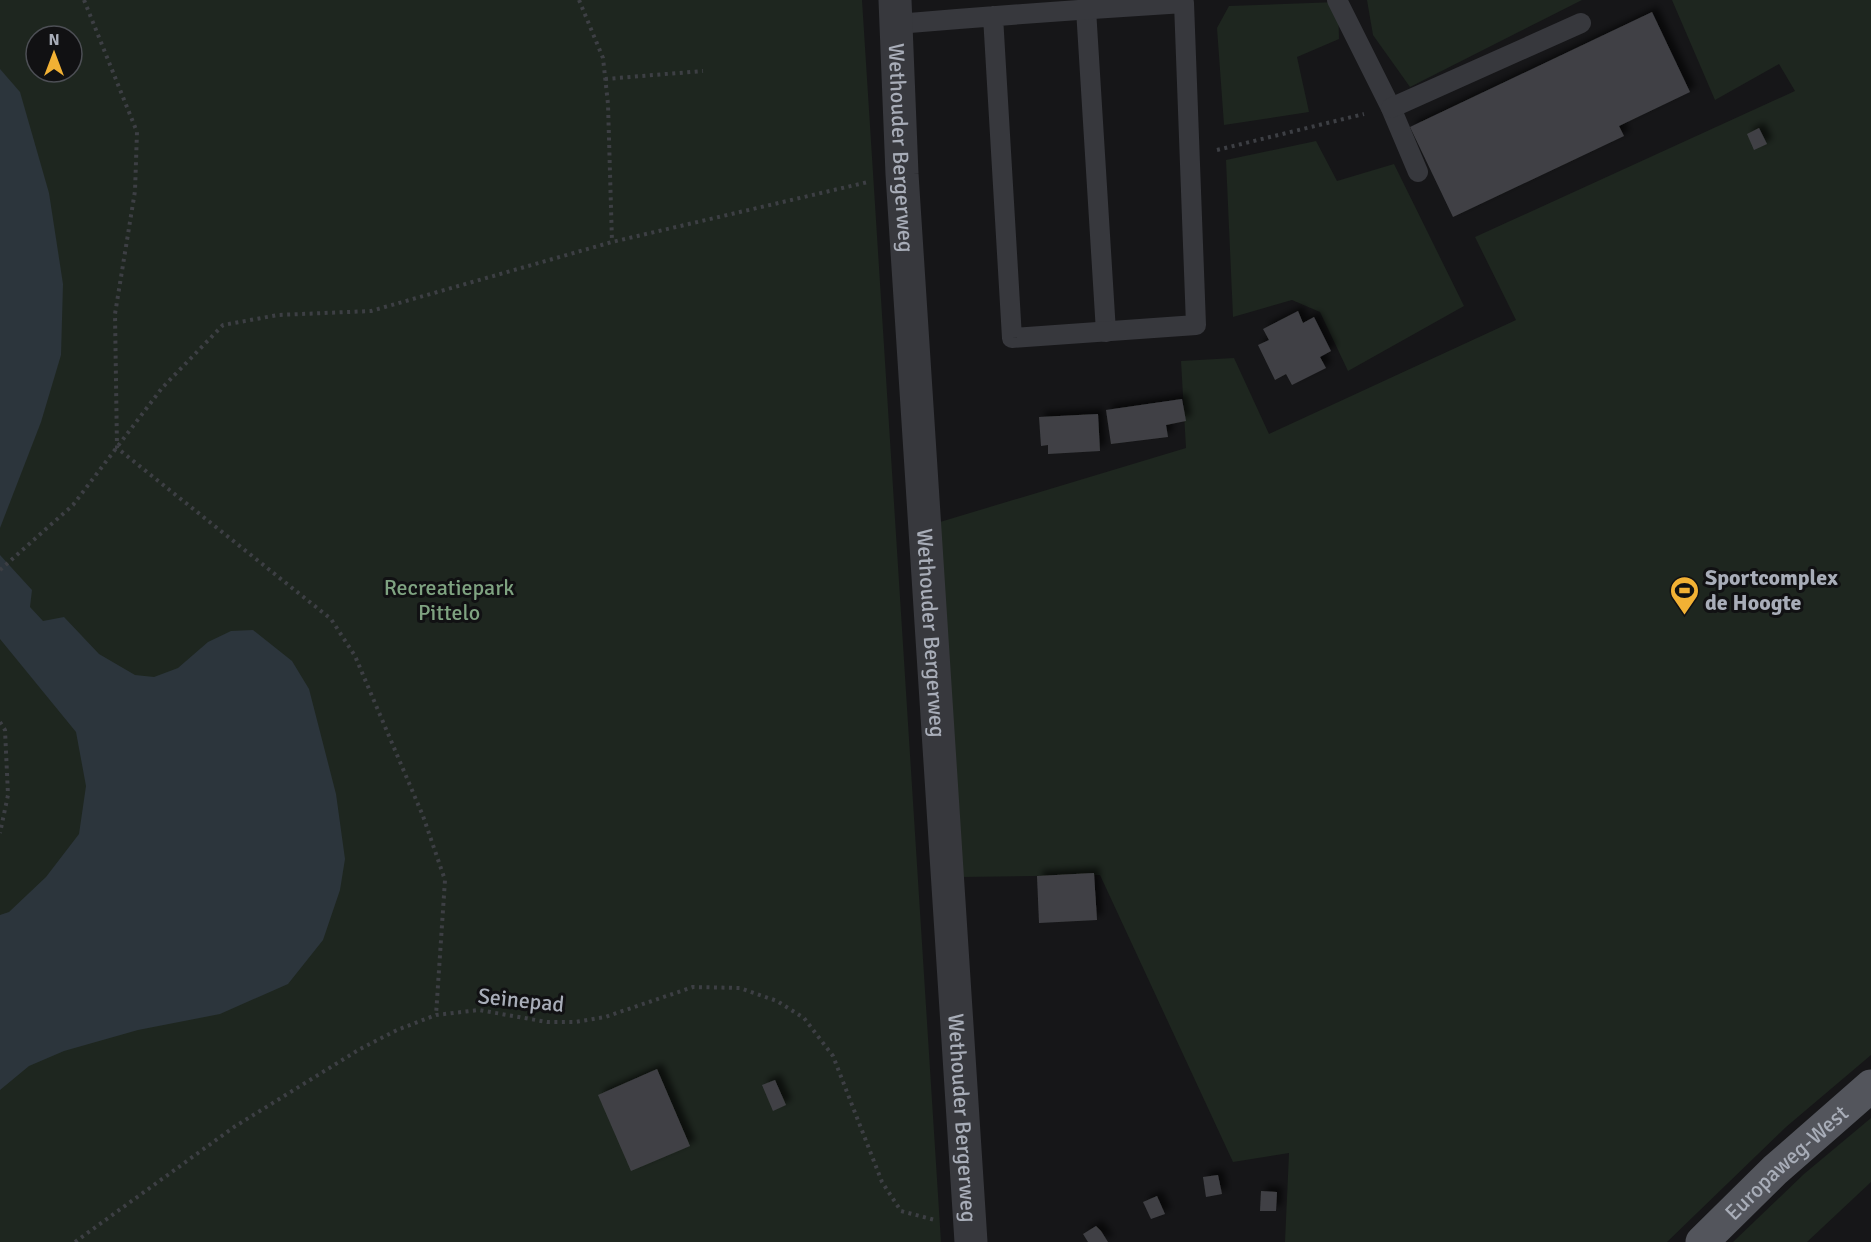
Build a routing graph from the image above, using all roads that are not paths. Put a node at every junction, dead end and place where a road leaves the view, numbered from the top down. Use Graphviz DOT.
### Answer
graph roads {
  1 [pos="1336,0"];
  2 [pos="1188,2"];
  3 [pos="1086,9"];
  4 [pos="896,12"];
  5 [pos="993,16"];
  6 [pos="1581,23"];
  7 [pos="1391,108"];
  8 [pos="1418,172"];
  9 [pos="1106,332"];
  10 [pos="1871,1086"];
  11 [pos="970,1231"];
  12 [pos="1702,1242"];
  1 -- 7 [label="lane"];
  2 -- 3 [label="lane, Wethouder Bergerweg"];
  2 -- 9 [label="lane, Wethouder Bergerweg"];
  3 -- 5 [label="lane, Wethouder Bergerweg"];
  3 -- 9 [label="lane"];
  4 -- 5 [label="lane, Wethouder Bergerweg"];
  4 -- 11 [label="street, Wethouder Bergerweg"];
  5 -- 9 [label="lane, Wethouder Bergerweg"];
  6 -- 7 [label="lane"];
  7 -- 8 [label="lane"];
  10 -- 12 [label="main road, Europaweg-West"];
}
